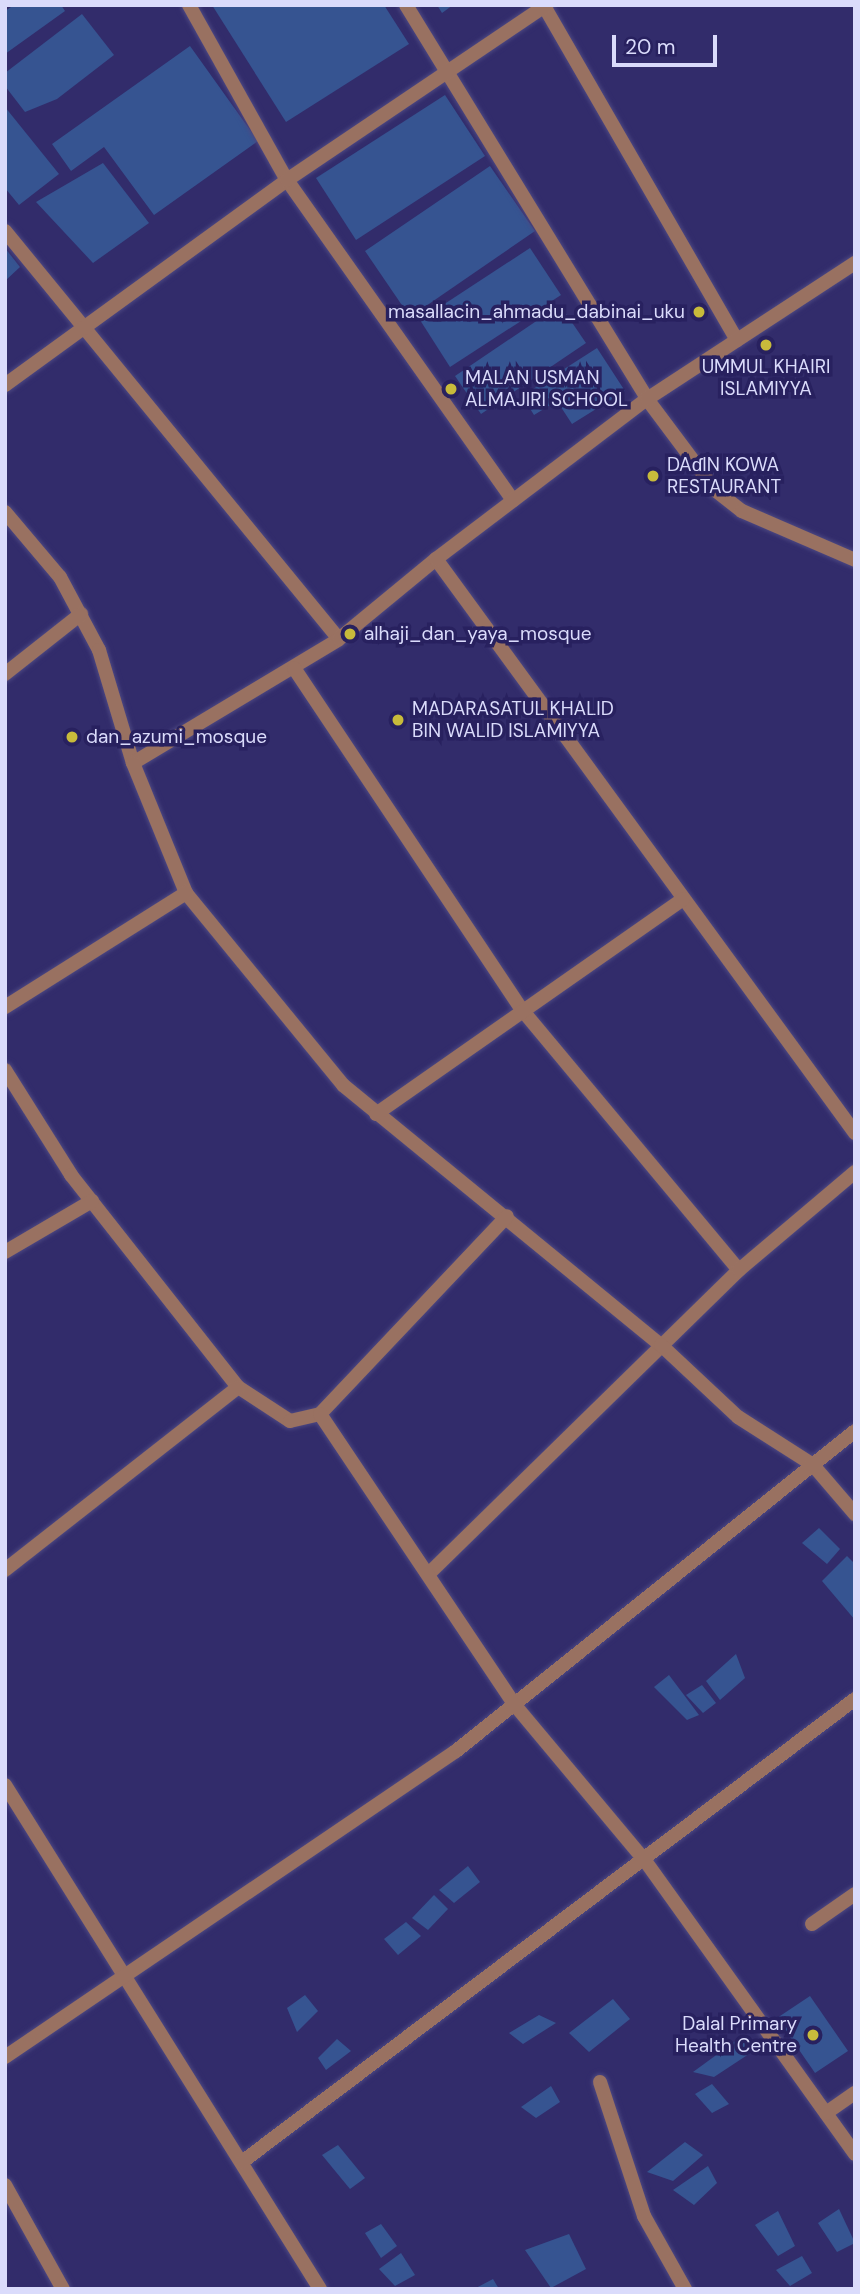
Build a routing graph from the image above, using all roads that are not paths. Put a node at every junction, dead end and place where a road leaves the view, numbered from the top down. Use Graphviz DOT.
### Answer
graph roads {
  1 [pos="189,5"];
  2 [pos="406,5"];
  3 [pos="545,6"];
  4 [pos="450,72"];
  5 [pos="287,180"];
  6 [pos="5,231"];
  7 [pos="855,263"];
  8 [pos="82,329"];
  9 [pos="737,340"];
  10 [pos="5,385"];
  11 [pos="647,400"];
  12 [pos="513,500"];
  13 [pos="5,512"];
  14 [pos="436,559"];
  15 [pos="855,561"];
  16 [pos="81,614"];
  17 [pos="339,639"];
  18 [pos="294,668"];
  19 [pos="5,674"];
  20 [pos="133,763"];
  21 [pos="186,893"];
  22 [pos="683,899"];
  23 [pos="5,1007"];
  24 [pos="523,1011"];
  25 [pos="5,1070"];
  26 [pos="376,1114"];
  27 [pos="855,1133"];
  28 [pos="855,1172"];
  29 [pos="92,1201"];
  30 [pos="508,1216"];
  31 [pos="5,1252"];
  32 [pos="739,1270"];
  33 [pos="661,1345"];
  34 [pos="238,1387"];
  35 [pos="320,1414"];
  36 [pos="855,1432"];
  37 [pos="813,1465"];
  38 [pos="855,1514"];
  39 [pos="5,1570"];
  40 [pos="430,1573"];
  41 [pos="855,1699"];
  42 [pos="514,1704"];
  43 [pos="5,1785"];
  44 [pos="646,1862"];
  45 [pos="855,1894"];
  46 [pos="812,1924"];
  47 [pos="129,1979"];
  48 [pos="5,2057"];
  49 [pos="600,2082"];
  50 [pos="855,2093"];
  51 [pos="826,2113"];
  52 [pos="855,2154"];
  53 [pos="242,2162"];
  54 [pos="5,2185"];
  55 [pos="61,2288"];
  56 [pos="320,2289"];
  57 [pos="685,2289"];
  1 -- 5 [label="street"];
  2 -- 4 [label="street"];
  3 -- 4 [label="street"];
  3 -- 9 [label="street"];
  4 -- 5 [label="street"];
  4 -- 11 [label="street"];
  5 -- 8 [label="street"];
  5 -- 12 [label="street"];
  6 -- 8 [label="street"];
  7 -- 9 [label="street"];
  8 -- 10 [label="street"];
  8 -- 17 [label="street"];
  9 -- 11 [label="street"];
  11 -- 12 [label="street"];
  11 -- 15 [label="street"];
  12 -- 14 [label="street"];
  13 -- 16 [label="street"];
  14 -- 17 [label="street"];
  14 -- 22 [label="street"];
  16 -- 19 [label="street"];
  16 -- 20 [label="street"];
  17 -- 18 [label="street"];
  18 -- 20 [label="street"];
  18 -- 24 [label="street"];
  20 -- 21 [label="street"];
  21 -- 23 [label="street"];
  21 -- 26 [label="street"];
  22 -- 24 [label="street"];
  22 -- 27 [label="street"];
  24 -- 26 [label="street"];
  24 -- 32 [label="street"];
  25 -- 29 [label="street"];
  26 -- 30 [label="street"];
  28 -- 32 [label="street"];
  29 -- 31 [label="street"];
  29 -- 34 [label="street"];
  30 -- 33 [label="street"];
  30 -- 35 [label="street"];
  32 -- 33 [label="street"];
  33 -- 37 [label="street"];
  33 -- 40 [label="street"];
  34 -- 35 [label="street"];
  34 -- 39 [label="street"];
  35 -- 40 [label="street"];
  36 -- 37 [label="street"];
  37 -- 38 [label="street"];
  37 -- 42 [label="street"];
  40 -- 42 [label="street"];
  41 -- 44 [label="street"];
  42 -- 44 [label="street"];
  42 -- 47 [label="street"];
  43 -- 47 [label="street"];
  44 -- 51 [label="street"];
  44 -- 53 [label="street"];
  45 -- 46 [label="street"];
  47 -- 48 [label="street"];
  47 -- 53 [label="street"];
  49 -- 57 [label="street"];
  50 -- 51 [label="street"];
  51 -- 52 [label="street"];
  53 -- 56 [label="street"];
  54 -- 55 [label="street"];
}
